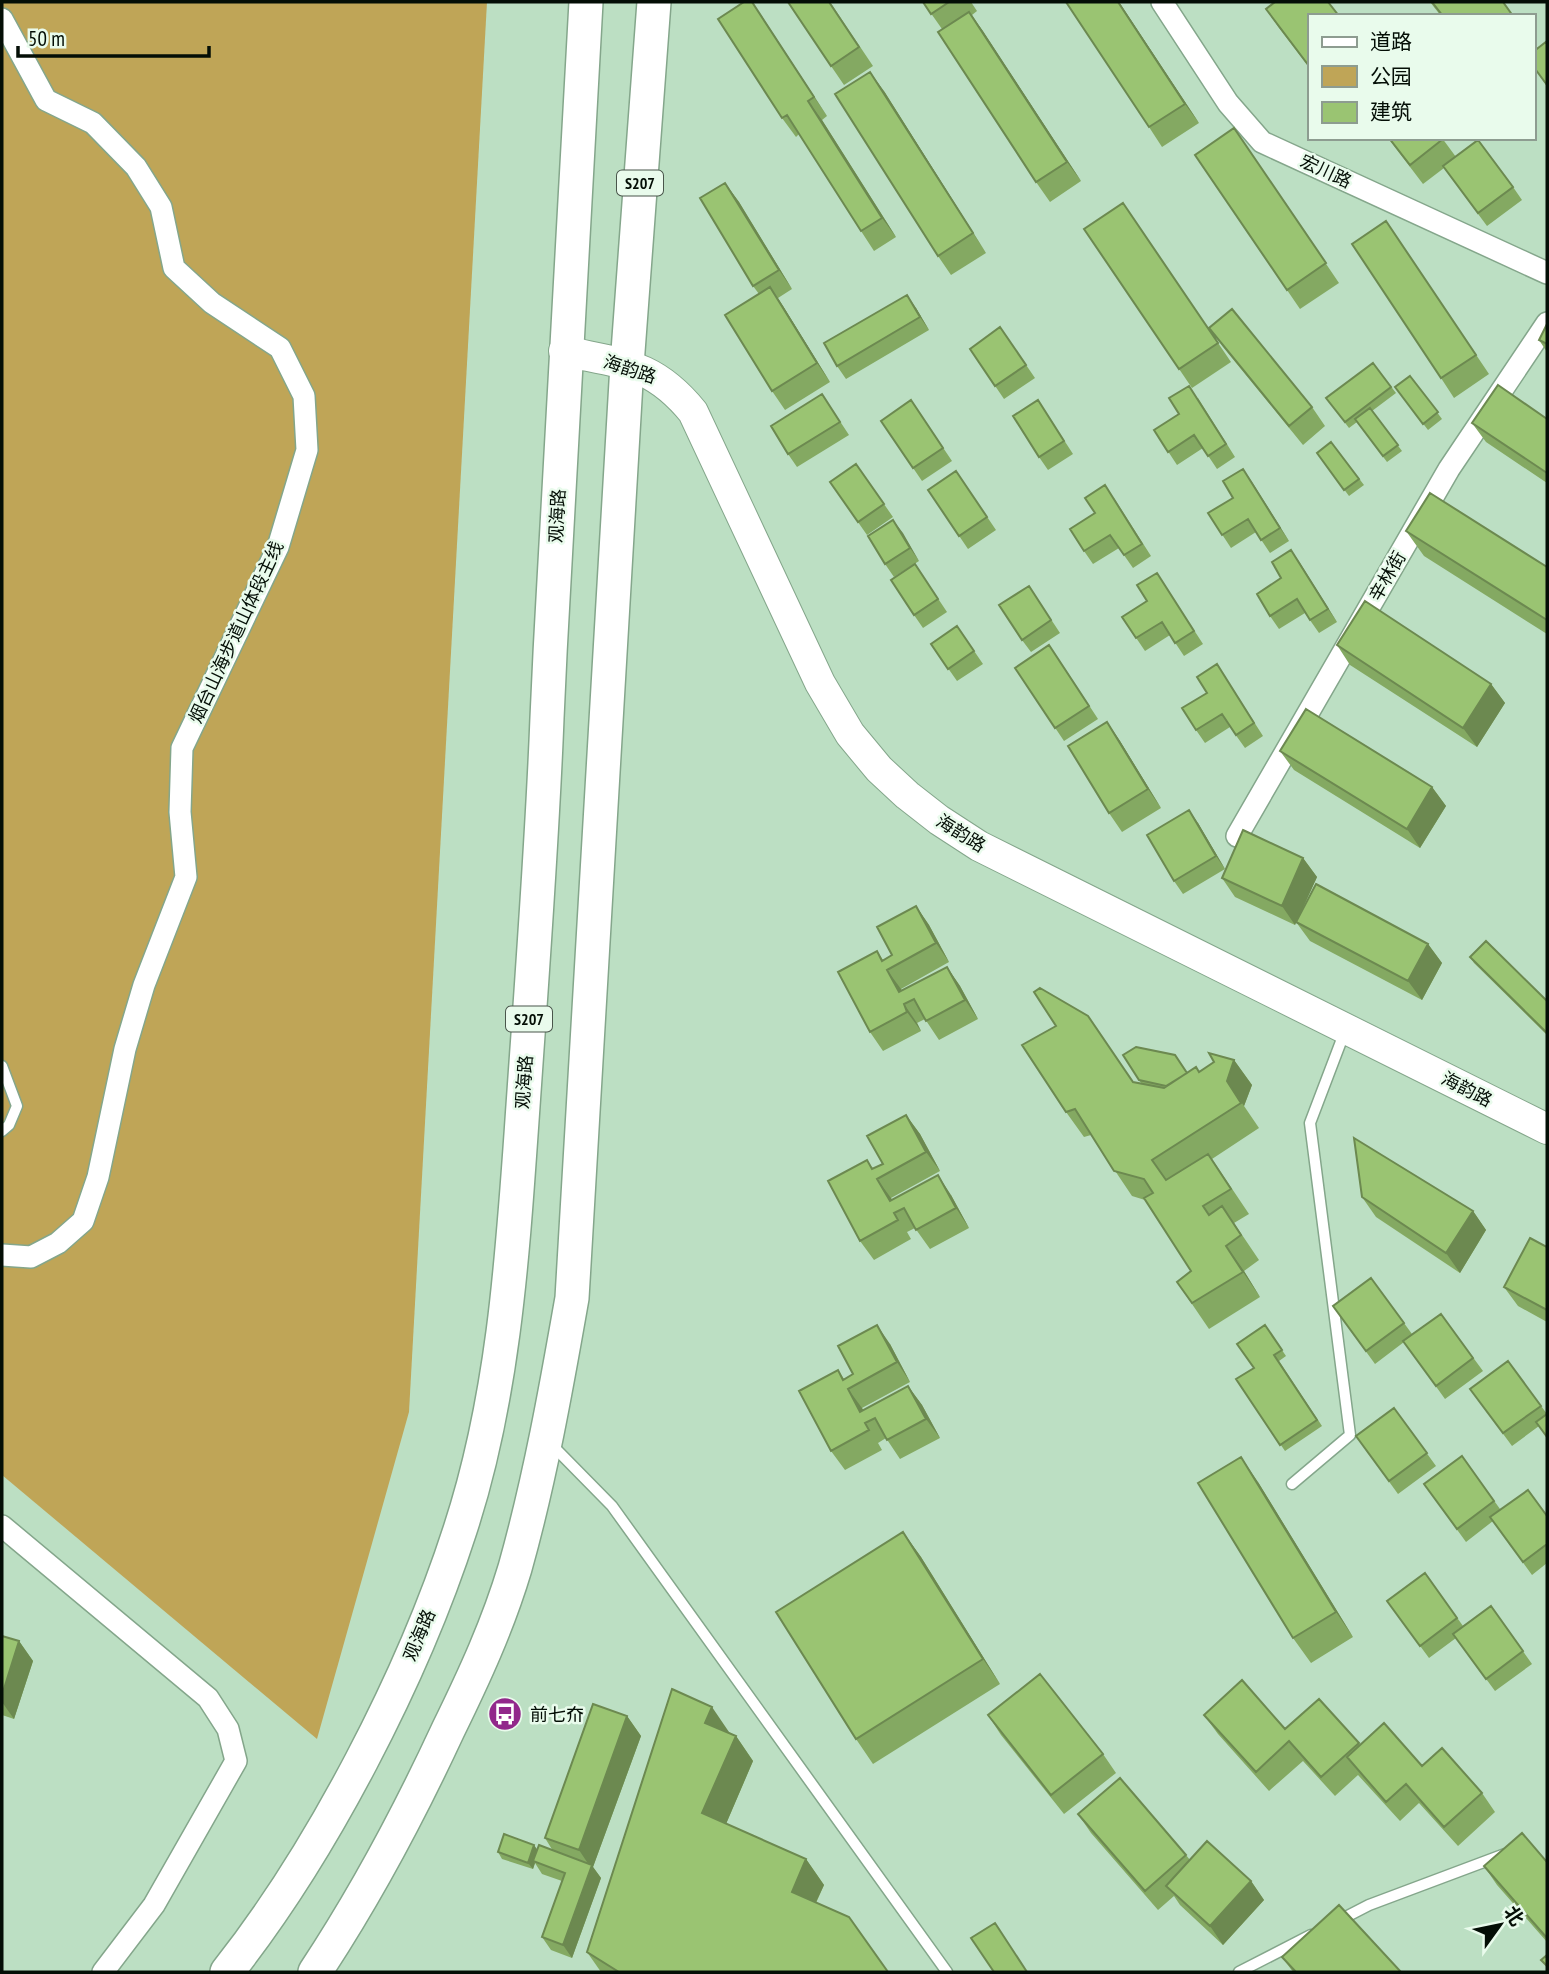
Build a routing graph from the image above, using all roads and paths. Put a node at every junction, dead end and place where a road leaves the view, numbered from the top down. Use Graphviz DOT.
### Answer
graph roads {
  1 [pos="586,2"];
  2 [pos="654,2"];
  3 [pos="1162,2"];
  4 [pos="2,19"];
  5 [pos="1547,273"];
  6 [pos="1547,323"];
  7 [pos="564,351"];
  8 [pos="626,365"];
  9 [pos="1237,836"];
  10 [pos="1346,1029"];
  11 [pos="2,1066"];
  12 [pos="1547,1129"];
  13 [pos="2,1131"];
  14 [pos="2,1255"];
  15 [pos="547,1441"];
  16 [pos="1292,1483"];
  17 [pos="2,1526"];
  18 [pos="1508,1852"];
  19 [pos="103,1972"];
  20 [pos="227,1972"];
  21 [pos="315,1972"];
  22 [pos="947,1972"];
  23 [pos="1239,1972"];
  1 -- 7 [label="main road, 观海路 / S207"];
  2 -- 8 [label="main road, S207"];
  3 -- 5 [label="street, 宏川路"];
  4 -- 14 [label="street, 烟台山海步道山体段主线"];
  6 -- 9 [label="street, 辛林街"];
  7 -- 8 [label="street, 海韵路"];
  7 -- 20 [label="main road, 观海路 / S207"];
  8 -- 10 [label="street, 海韵路"];
  8 -- 15 [label="main road, S207"];
  10 -- 12 [label="street, 海韵路"];
  10 -- 16 [label="lane"];
  11 -- 13 [label="lane"];
  15 -- 21 [label="main road, S207"];
  15 -- 22 [label="lane"];
  17 -- 19 [label="street"];
  18 -- 23 [label="lane"];
}
